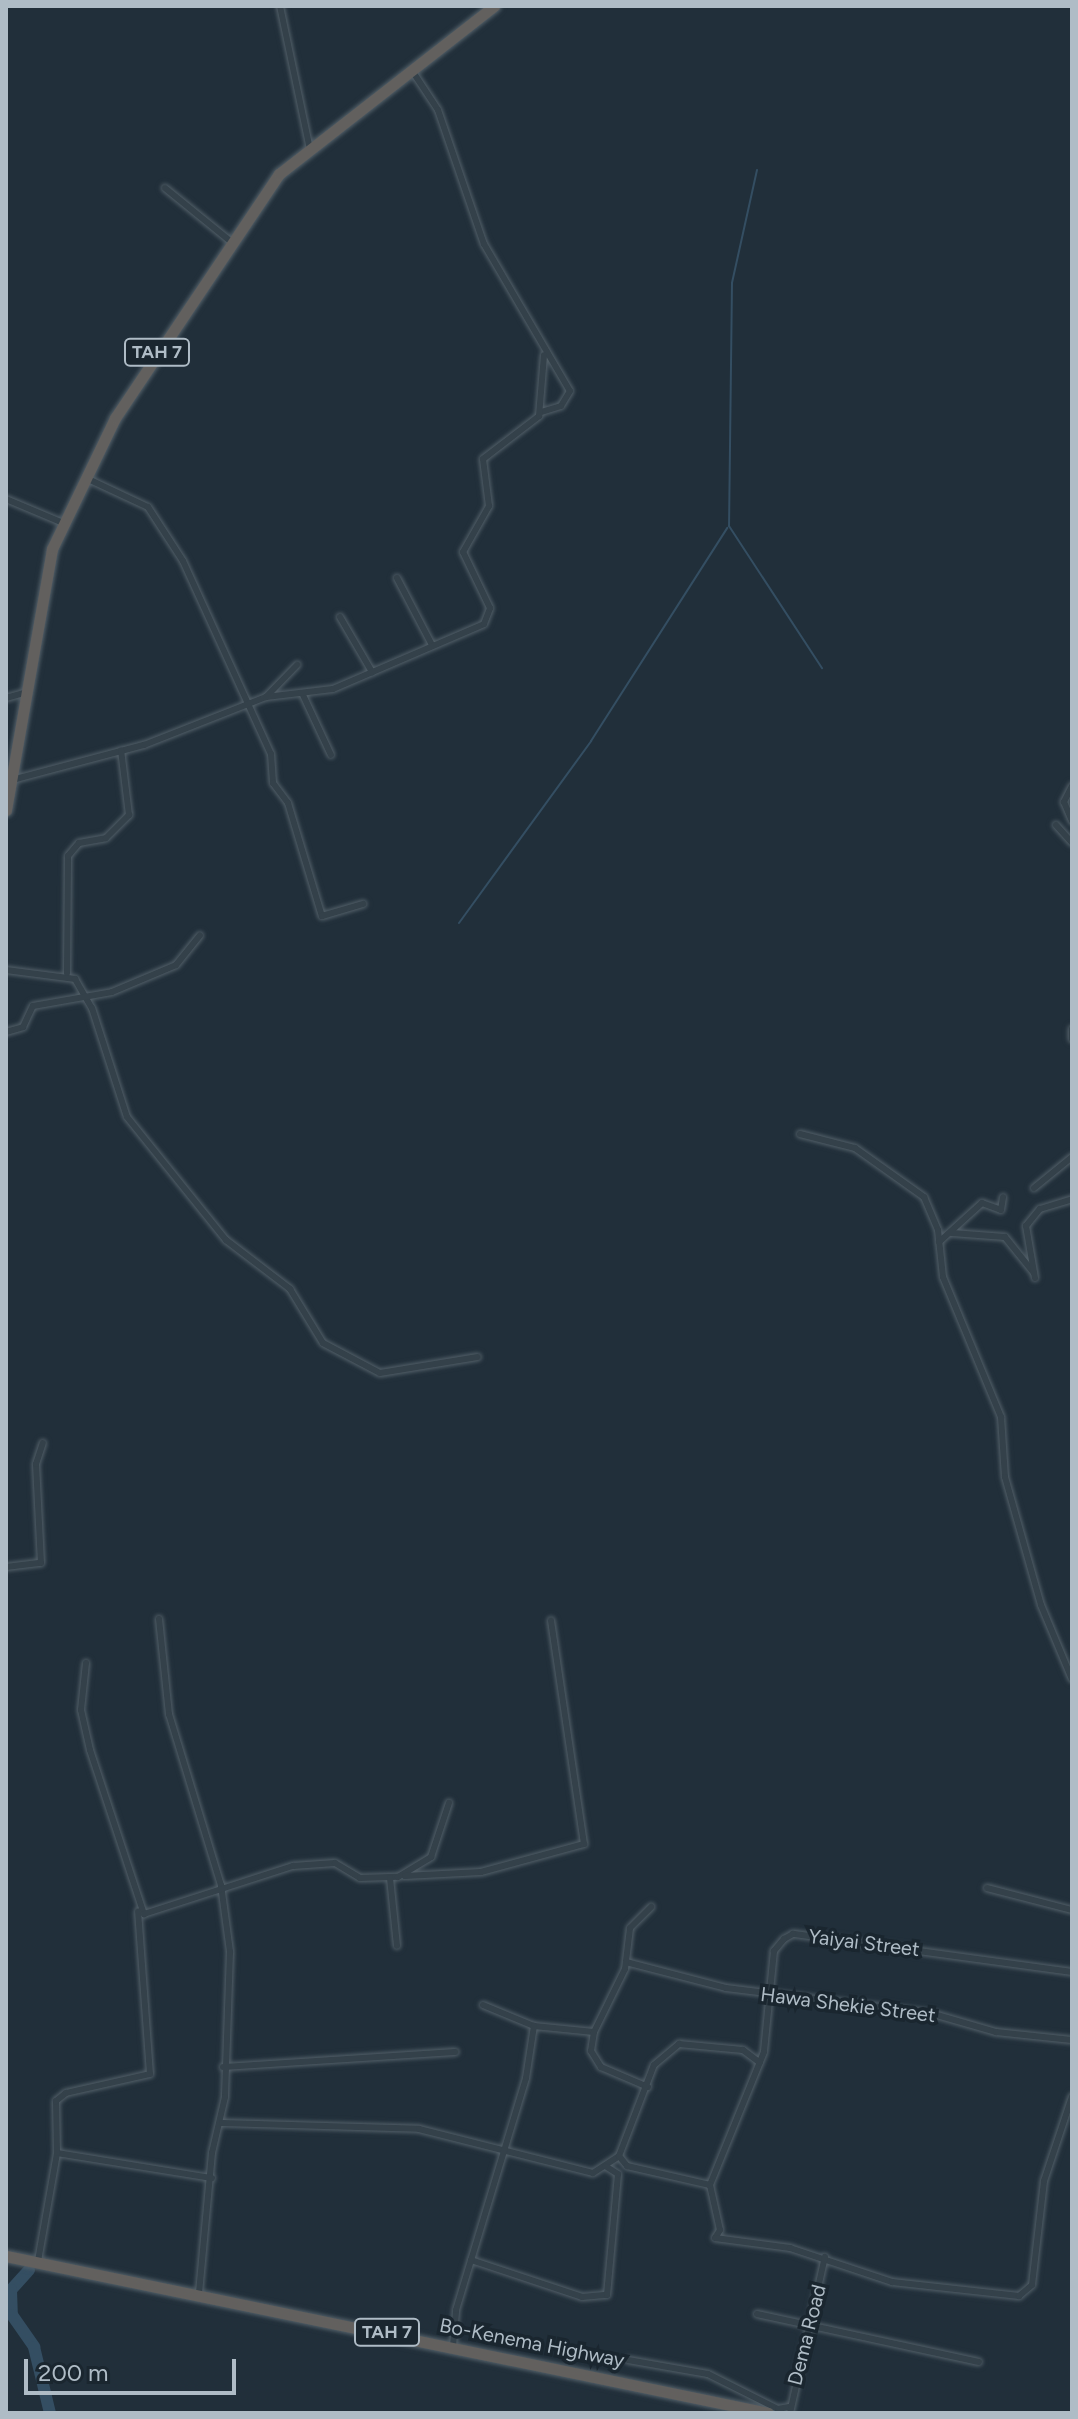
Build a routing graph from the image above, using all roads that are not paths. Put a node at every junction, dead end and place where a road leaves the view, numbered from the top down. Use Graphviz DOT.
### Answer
graph roads {
  1 [pos="280,6"];
  2 [pos="494,6"];
  3 [pos="411,69"];
  4 [pos="309,145"];
  5 [pos="165,188"];
  6 [pos="229,240"];
  7 [pos="544,355"];
  8 [pos="541,412"];
  9 [pos="83,477"];
  10 [pos="6,499"];
  11 [pos="61,522"];
  12 [pos="397,578"];
  13 [pos="340,617"];
  14 [pos="432,645"];
  15 [pos="297,665"];
  16 [pos="372,672"];
  17 [pos="23,693"];
  18 [pos="303,695"];
  19 [pos="266,697"];
  20 [pos="6,698"];
  21 [pos="247,704"];
  22 [pos="121,750"];
  23 [pos="331,755"];
  24 [pos="12,780"];
  25 [pos="1072,786"];
  26 [pos="6,810"];
  27 [pos="1072,821"];
  28 [pos="1056,825"];
  29 [pos="1072,843"];
  30 [pos="363,904"];
  31 [pos="200,935"];
  32 [pos="6,970"];
  33 [pos="67,973"];
  34 [pos="84,991"];
  35 [pos="1072,1029"];
  36 [pos="6,1032"];
  37 [pos="1072,1039"];
  38 [pos="800,1134"];
  39 [pos="1072,1157"];
  40 [pos="1034,1188"];
  41 [pos="1003,1197"];
  42 [pos="1072,1199"];
  43 [pos="952,1233"];
  44 [pos="939,1242"];
  45 [pos="478,1357"];
  46 [pos="43,1443"];
  47 [pos="6,1567"];
  48 [pos="159,1619"];
  49 [pos="551,1620"];
  50 [pos="86,1663"];
  51 [pos="1072,1679"];
  52 [pos="449,1803"];
  53 [pos="402,1876"];
  54 [pos="390,1878"];
  55 [pos="221,1885"];
  56 [pos="987,1888"];
  57 [pos="651,1907"];
  58 [pos="1072,1910"];
  59 [pos="138,1911"];
  60 [pos="397,1946"];
  61 [pos="626,1962"];
  62 [pos="1072,1972"];
  63 [pos="774,1996"];
  64 [pos="483,2005"];
  65 [pos="534,2026"];
  66 [pos="594,2032"];
  67 [pos="1072,2040"];
  68 [pos="456,2052"];
  69 [pos="760,2063"];
  70 [pos="223,2067"];
  71 [pos="648,2087"];
  72 [pos="1072,2097"];
  73 [pos="222,2123"];
  74 [pos="504,2150"];
  75 [pos="57,2153"];
  76 [pos="619,2156"];
  77 [pos="605,2166"];
  78 [pos="627,2166"];
  79 [pos="618,2174"];
  80 [pos="212,2178"];
  81 [pos="710,2185"];
  82 [pos="6,2256"];
  83 [pos="825,2257"];
  84 [pos="471,2260"];
  85 [pos="38,2261"];
  86 [pos="199,2294"];
  87 [pos="757,2314"];
  88 [pos="810,2331"];
  89 [pos="453,2346"];
  90 [pos="628,2360"];
  91 [pos="979,2362"];
  92 [pos="789,2410"];
  93 [pos="768,2413"];
  1 -- 4 [label="street"];
  2 -- 3 [label="highway, TAH 7"];
  3 -- 4 [label="highway, TAH 7"];
  3 -- 7 [label="street"];
  4 -- 6 [label="highway, TAH 7"];
  5 -- 6 [label="street"];
  6 -- 9 [label="highway, TAH 7"];
  7 -- 8 [label="street"];
  7 -- 8 [label="street"];
  8 -- 14 [label="street"];
  9 -- 11 [label="highway, TAH 7"];
  9 -- 21 [label="street"];
  10 -- 11 [label="street"];
  11 -- 17 [label="highway, TAH 7"];
  12 -- 14 [label="street"];
  13 -- 16 [label="street"];
  14 -- 16 [label="street"];
  15 -- 19 [label="street"];
  16 -- 18 [label="street"];
  17 -- 20 [label="street"];
  17 -- 24 [label="highway, TAH 7"];
  18 -- 19 [label="street"];
  18 -- 23 [label="street"];
  19 -- 21 [label="street"];
  21 -- 22 [label="street"];
  21 -- 30 [label="street"];
  22 -- 24 [label="street"];
  22 -- 33 [label="street"];
  24 -- 26 [label="highway, TAH 7"];
  25 -- 27 [label="street"];
  28 -- 29 [label="street"];
  31 -- 34 [label="street"];
  32 -- 33 [label="street"];
  33 -- 34 [label="street"];
  34 -- 36 [label="street"];
  34 -- 45 [label="street"];
  35 -- 37 [label="street"];
  38 -- 44 [label="street"];
  39 -- 40 [label="street"];
  41 -- 43 [label="street"];
  42 -- 43 [label="street"];
  43 -- 44 [label="street"];
  44 -- 51 [label="street"];
  46 -- 47 [label="street"];
  48 -- 55 [label="street"];
  49 -- 53 [label="street"];
  50 -- 59 [label="street"];
  52 -- 53 [label="street"];
  53 -- 54 [label="street"];
  54 -- 55 [label="street"];
  54 -- 60 [label="street"];
  55 -- 59 [label="street"];
  55 -- 70 [label="street"];
  56 -- 58 [label="street"];
  57 -- 61 [label="street"];
  59 -- 75 [label="street"];
  61 -- 63 [label="street, Hawa Shekie Street"];
  61 -- 66 [label="street"];
  62 -- 63 [label="street, Yaiyai Street"];
  63 -- 67 [label="street, Hawa Shekie Street"];
  63 -- 69 [label="street, Yaiyai Street"];
  64 -- 65 [label="street"];
  65 -- 66 [label="street"];
  65 -- 74 [label="street"];
  66 -- 71 [label="street"];
  68 -- 70 [label="street"];
  69 -- 71 [label="street"];
  69 -- 81 [label="street, Yaiyai Street"];
  70 -- 73 [label="street"];
  71 -- 76 [label="street"];
  72 -- 83 [label="street"];
  73 -- 74 [label="street"];
  73 -- 80 [label="street"];
  74 -- 77 [label="street"];
  74 -- 84 [label="street"];
  75 -- 80 [label="street"];
  75 -- 85 [label="street"];
  76 -- 77 [label="street"];
  76 -- 78 [label="street"];
  77 -- 79 [label="street"];
  78 -- 79 [label="street"];
  78 -- 81 [label="street"];
  79 -- 84 [label="street"];
  80 -- 86 [label="street"];
  81 -- 83 [label="street"];
  82 -- 85 [label="highway, Bo-Kenema Highway / TAH 7"];
  83 -- 88 [label="street, Dema Road"];
  84 -- 89 [label="street"];
  85 -- 86 [label="highway, Bo-Kenema Highway / TAH 7"];
  86 -- 89 [label="highway, Bo-Kenema Highway / TAH 7"];
  87 -- 88 [label="street"];
  88 -- 91 [label="street"];
  88 -- 92 [label="street, Dema Road"];
  89 -- 93 [label="highway, Bo-Kenema Highway / TAH 7"];
  90 -- 92 [label="street"];
}
